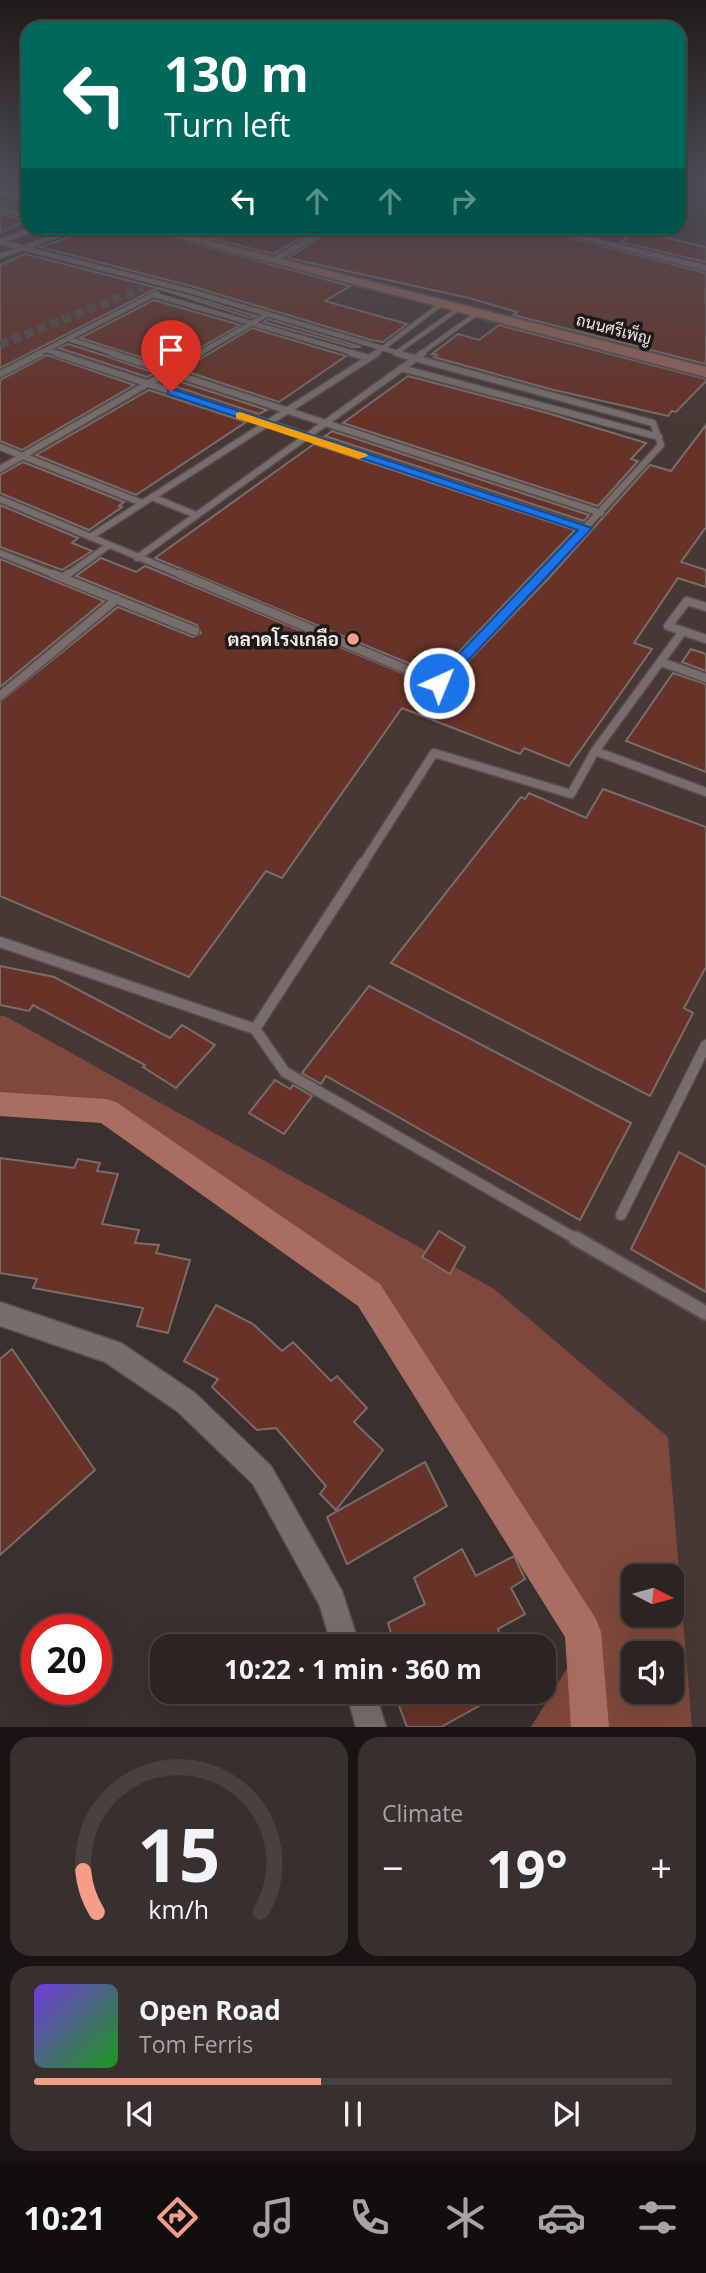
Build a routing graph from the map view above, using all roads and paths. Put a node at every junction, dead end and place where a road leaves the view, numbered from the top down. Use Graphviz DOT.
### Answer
graph roads {
  1 [pos="81,264"];
  2 [pos="293,264"];
  3 [pos="688,264"];
  4 [pos="706,268"];
  5 [pos="156,284"];
  6 [pos="170,287"];
  7 [pos="143,289"];
  8 [pos="155,295"];
  9 [pos="444,302"];
  10 [pos="461,307"];
  11 [pos="479,312"];
  12 [pos="268,314"];
  13 [pos="252,324"];
  14 [pos="69,339"];
  15 [pos="383,349"];
  16 [pos="47,350"];
  17 [pos="396,353"];
  18 [pos="369,358"];
  19 [pos="414,358"];
  20 [pos="401,368"];
  21 [pos="171,371"];
  22 [pos="706,372"];
  23 [pos="0,374"];
  24 [pos="147,384"];
  25 [pos="290,409"];
  26 [pos="326,421"];
  27 [pos="266,425"];
  28 [pos="304,437"];
  29 [pos="659,437"];
  30 [pos="0,446"];
  31 [pos="23,456"];
  32 [pos="0,469"];
  33 [pos="152,497"];
  34 [pos="0,499"];
  35 [pos="142,503"];
  36 [pos="601,513"];
  37 [pos="196,515"];
  38 [pos="586,528"];
  39 [pos="90,537"];
  40 [pos="109,545"];
  41 [pos="0,553"];
  42 [pos="137,558"];
  43 [pos="63,578"];
  44 [pos="117,599"];
  45 [pos="706,607"];
  46 [pos="195,631"];
  47 [pos="683,631"];
  48 [pos="706,639"];
  49 [pos="661,662"];
  50 [pos="706,678"];
  51 [pos="0,696"];
  52 [pos="595,751"];
  53 [pos="706,792"];
  54 [pos="0,942"];
  55 [pos="255,1029"];
  56 [pos="706,1045"];
  57 [pos="621,1215"];
  58 [pos="706,1313"];
  59 [pos="0,1314"];
  60 [pos="342,1634"];
  61 [pos="364,1704"];
  62 [pos="371,1727"];
  1 -- 5 [label="lane"];
  2 -- 9 [label="main road, ถนนศรีเพ็ญ"];
  3 -- 4 [label="street"];
  5 -- 6 [label="lane"];
  5 -- 7 [label="lane"];
  6 -- 8 [label="lane"];
  6 -- 12 [label="lane"];
  8 -- 13 [label="lane"];
  8 -- 14 [label="lane"];
  9 -- 10 [label="main road, ถนนศรีเพ็ญ"];
  9 -- 15 [label="lane"];
  10 -- 11 [label="main road, ถนนศรีเพ็ญ"];
  10 -- 17 [label="lane"];
  11 -- 19 [label="lane"];
  11 -- 22 [label="main road, ถนนศรีเพ็ญ"];
  12 -- 13 [label="lane"];
  12 -- 15 [label="lane"];
  13 -- 18 [label="lane"];
  13 -- 21 [label="lane"];
  14 -- 16 [label="lane"];
  14 -- 21 [label="lane"];
  15 -- 17 [label="lane"];
  15 -- 18 [label="lane"];
  16 -- 23 [label="lane"];
  16 -- 24 [label="lane"];
  17 -- 19 [label="lane"];
  18 -- 25 [label="lane"];
  19 -- 20 [label="lane"];
  19 -- 29 [label="lane"];
  20 -- 26 [label="lane"];
  20 -- 29 [label="lane"];
  21 -- 24 [label="lane"];
  21 -- 25 [label="lane"];
  24 -- 27 [label="lane"];
  24 -- 31 [label="lane"];
  25 -- 26 [label="lane"];
  25 -- 27 [label="lane"];
  26 -- 28 [label="lane"];
  26 -- 36 [label="lane"];
  27 -- 28 [label="lane"];
  27 -- 33 [label="lane"];
  28 -- 37 [label="lane"];
  28 -- 38 [label="lane"];
  29 -- 36 [label="lane"];
  30 -- 31 [label="lane"];
  31 -- 32 [label="lane"];
  31 -- 35 [label="lane"];
  33 -- 35 [label="lane"];
  33 -- 37 [label="lane"];
  34 -- 39 [label="lane"];
  35 -- 39 [label="lane"];
  36 -- 38 [label="lane"];
  37 -- 42 [label="lane"];
  38 -- 42 [label="lane"];
  39 -- 40 [label="lane"];
  40 -- 42 [label="lane"];
  40 -- 43 [label="lane"];
  41 -- 43 [label="lane"];
  43 -- 44 [label="lane"];
  44 -- 46 [label="lane"];
  44 -- 51 [label="lane"];
  45 -- 47 [label="lane"];
  47 -- 48 [label="lane"];
  47 -- 49 [label="lane"];
  49 -- 50 [label="lane"];
  49 -- 52 [label="lane"];
  52 -- 53 [label="lane"];
  52 -- 55 [label="lane"];
  54 -- 55 [label="lane"];
  55 -- 58 [label="lane"];
  56 -- 57 [label="lane"];
  59 -- 60 [label="street"];
  61 -- 62 [label="street"];
}
